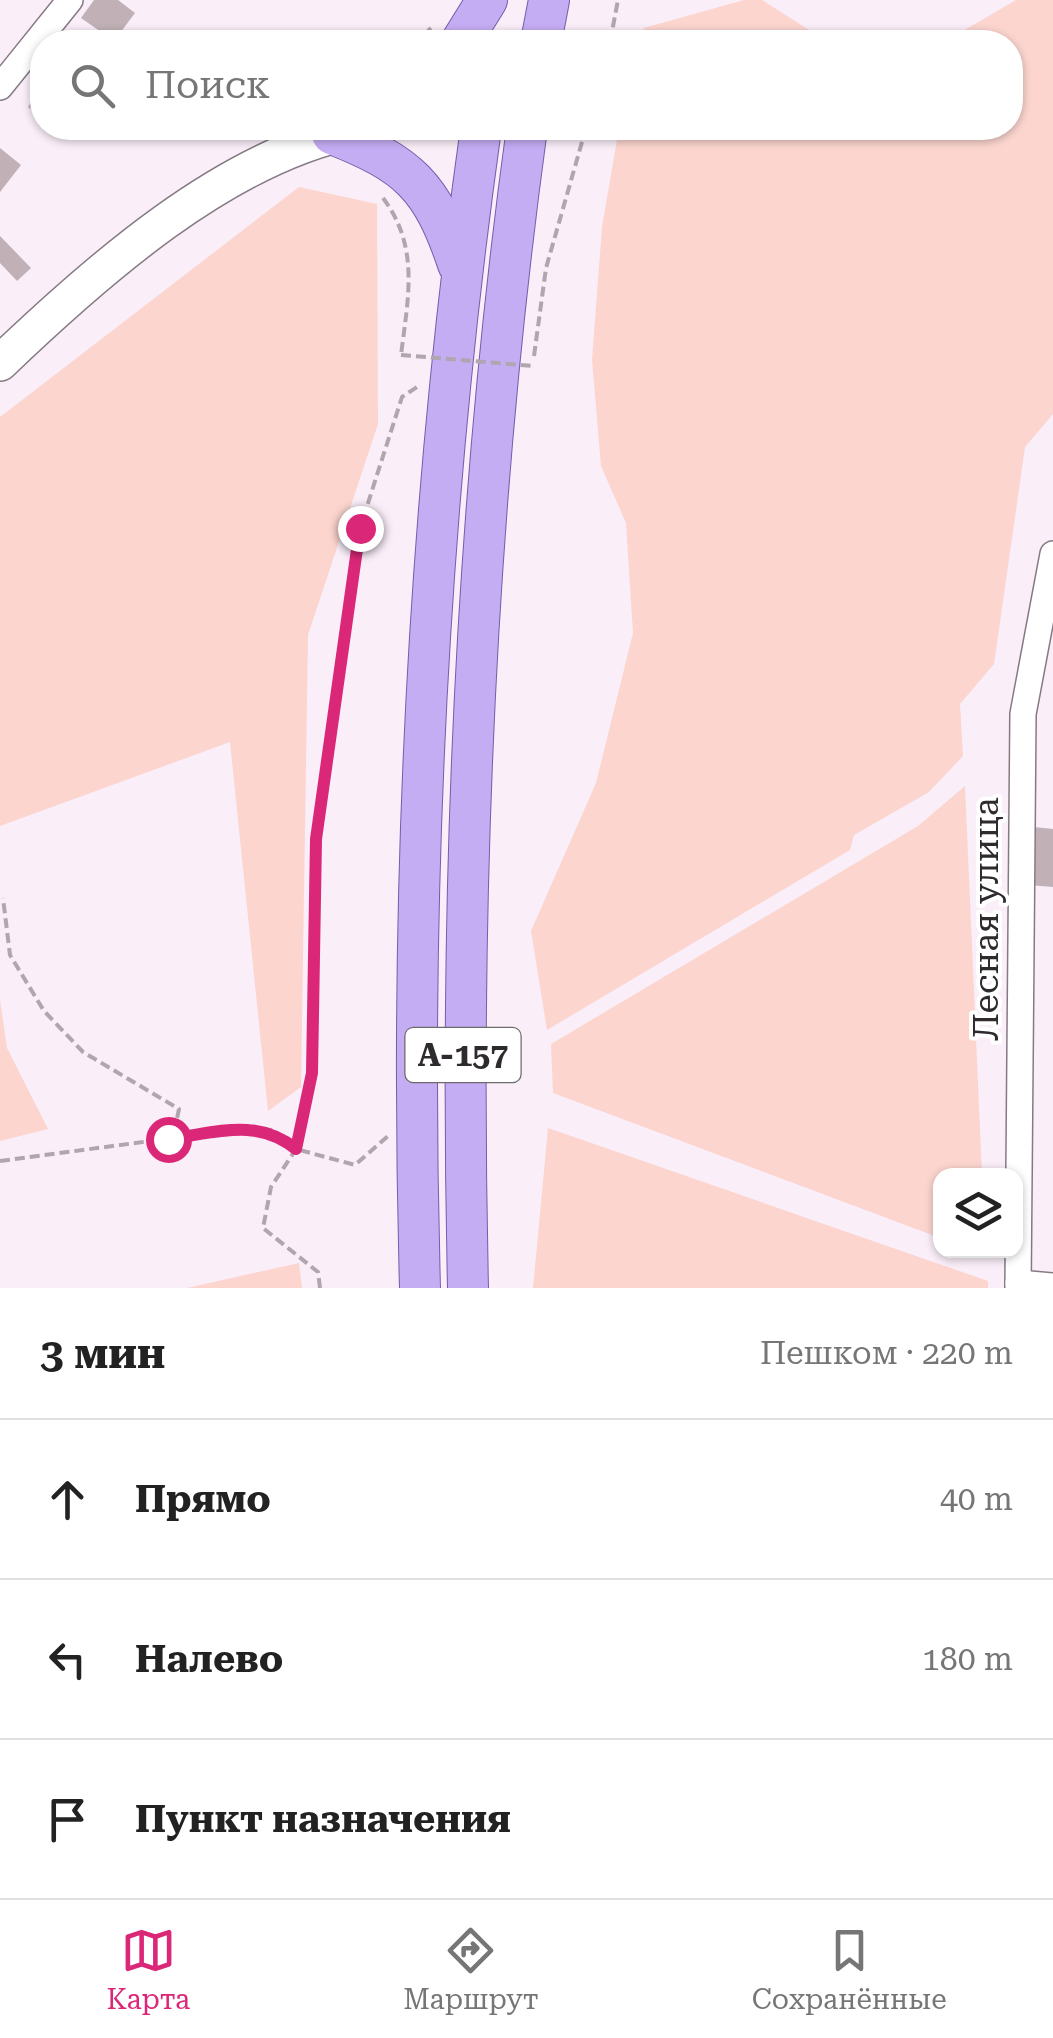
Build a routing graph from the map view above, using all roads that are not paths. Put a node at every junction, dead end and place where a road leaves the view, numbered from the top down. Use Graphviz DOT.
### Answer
graph roads {
  1 [pos="70,0"];
  2 [pos="487,0"];
  3 [pos="504,0"];
  4 [pos="548,0"];
  5 [pos="46,30"];
  6 [pos="468,30"];
  7 [pos="498,30"];
  8 [pos="543,30"];
  9 [pos="30,50"];
  10 [pos="0,87"];
  11 [pos="323,140"];
  12 [pos="362,140"];
  13 [pos="480,140"];
  14 [pos="526,140"];
  15 [pos="461,273"];
  16 [pos="0,363"];
  17 [pos="1053,554"];
  18 [pos="1018,1285"];
  19 [pos="1053,1286"];
  20 [pos="420,1288"];
  21 [pos="468,1288"];
  1 -- 5 [label="street"];
  2 -- 6 [label="main road"];
  3 -- 7 [label="main road"];
  4 -- 8 [label="main road"];
  9 -- 10 [label="street"];
  11 -- 16 [label="street"];
  12 -- 15 [label="main road"];
  13 -- 15 [label="main road, А-157"];
  14 -- 21 [label="main road, А-157"];
  15 -- 20 [label="main road, А-157"];
  17 -- 18 [label="street, Лесная улица"];
  18 -- 19 [label="street"];
}
